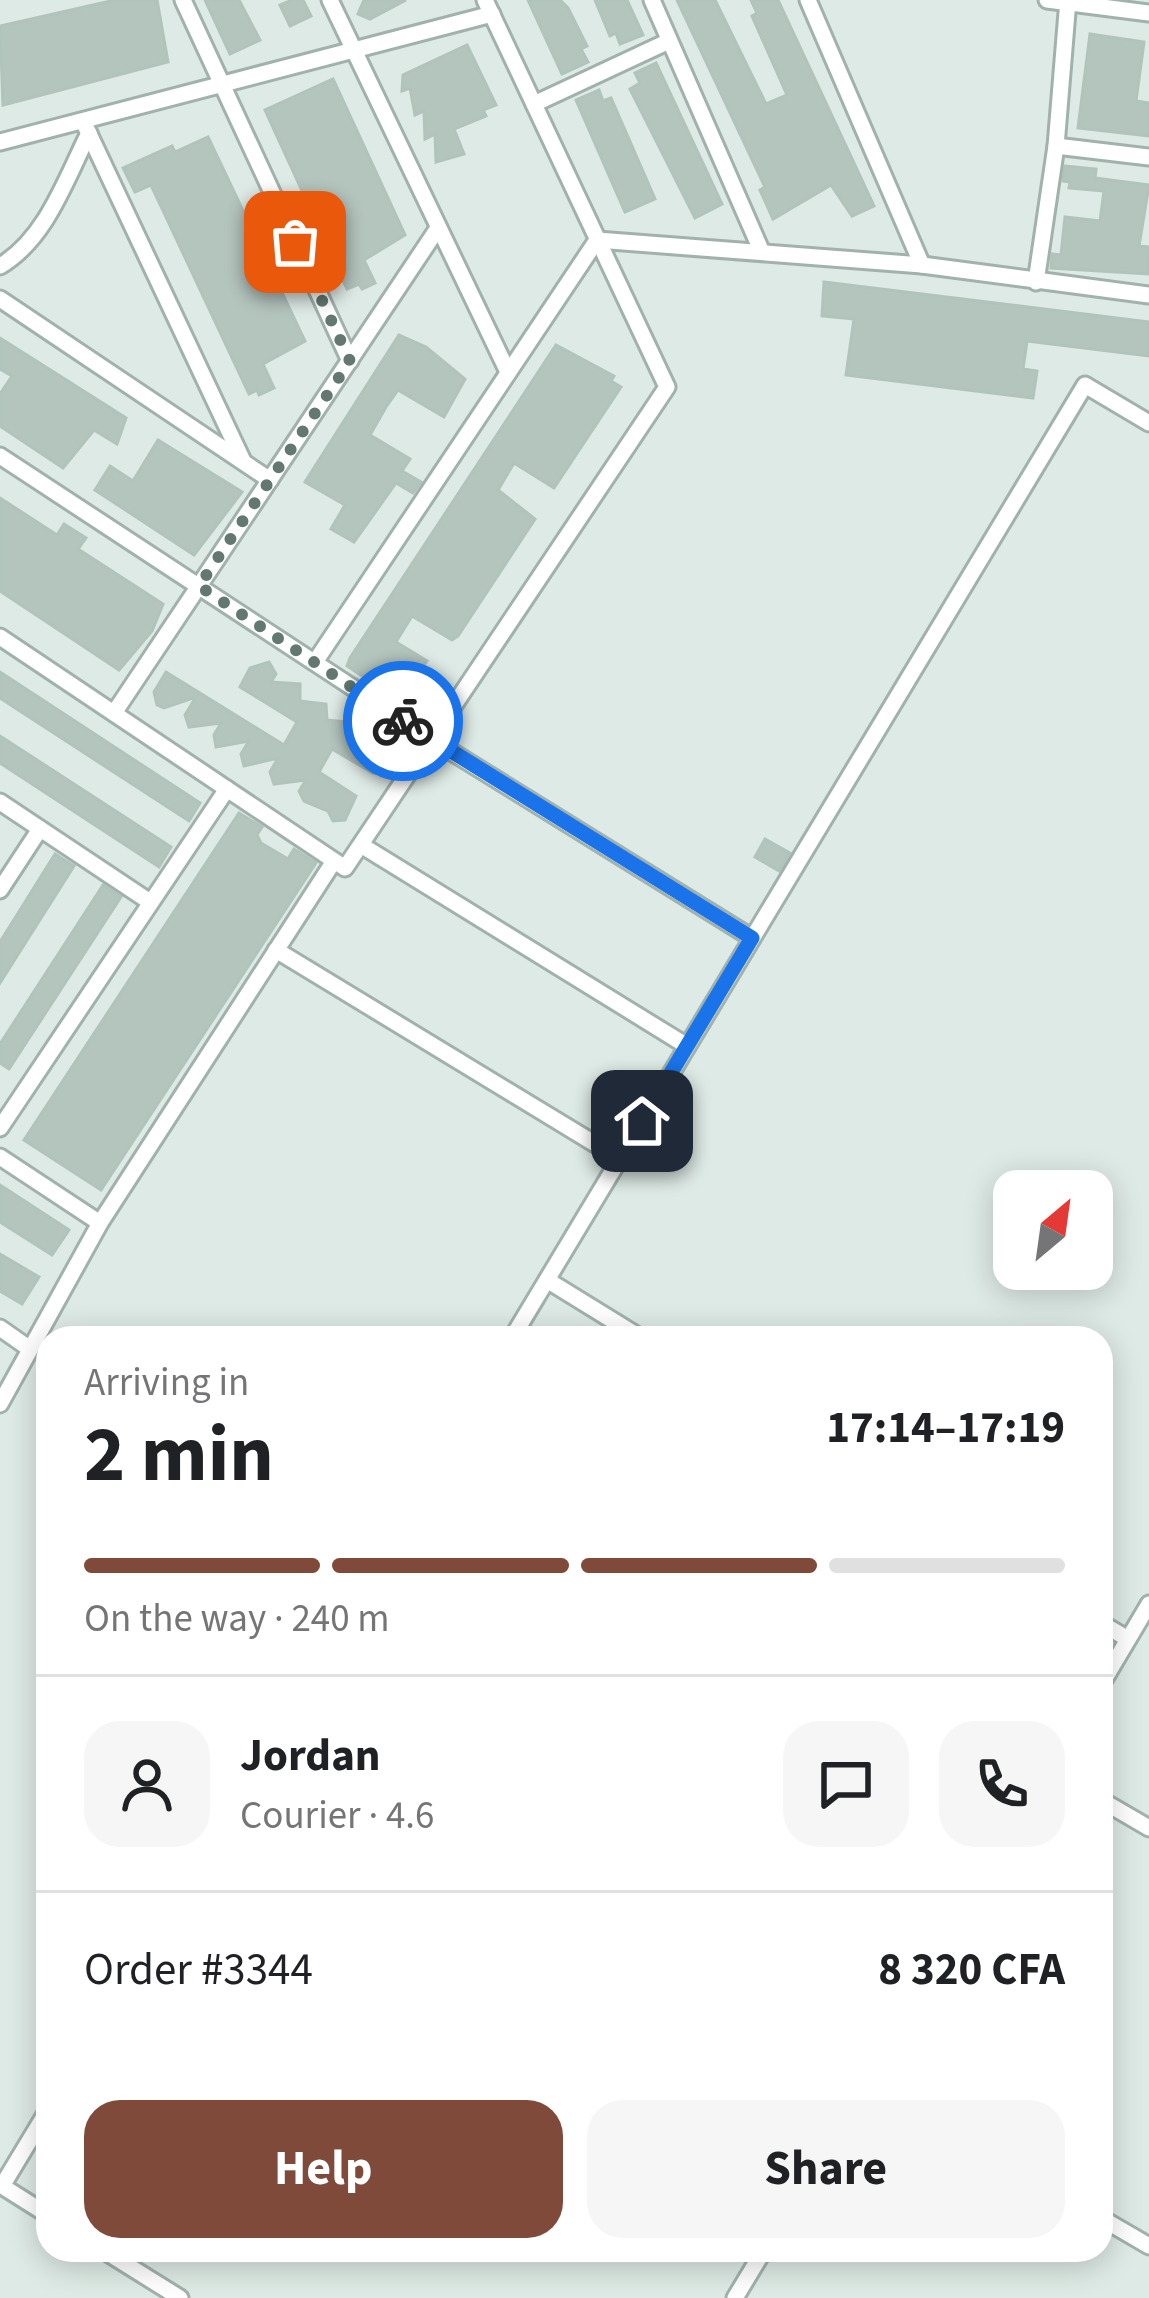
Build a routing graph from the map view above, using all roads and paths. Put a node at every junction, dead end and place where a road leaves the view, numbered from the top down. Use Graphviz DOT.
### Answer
graph roads {
  1 [pos="183,0"];
  2 [pos="330,0"];
  3 [pos="652,0"];
  4 [pos="808,0"];
  5 [pos="1047,0"];
  6 [pos="1067,1"];
  7 [pos="489,7"];
  8 [pos="1149,13"];
  9 [pos="669,41"];
  10 [pos="354,50"];
  11 [pos="222,85"];
  12 [pos="533,104"];
  13 [pos="86,127"];
  14 [pos="0,142"];
  15 [pos="1056,146"];
  16 [pos="1149,157"];
  17 [pos="438,228"];
  18 [pos="597,240"];
  19 [pos="761,250"];
  20 [pos="922,265"];
  21 [pos="0,266"];
  22 [pos="1036,282"];
  23 [pos="1149,295"];
  24 [pos="0,299"];
  25 [pos="350,361"];
  26 [pos="508,372"];
  27 [pos="1149,423"];
  28 [pos="0,456"];
  29 [pos="243,461"];
  30 [pos="270,480"];
  31 [pos="199,586"];
  32 [pos="0,637"];
  33 [pos="315,662"];
  34 [pos="114,713"];
  35 [pos="431,739"];
  36 [pos="227,789"];
  37 [pos="0,802"];
  38 [pos="40,829"];
  39 [pos="361,845"];
  40 [pos="334,861"];
  41 [pos="0,890"];
  42 [pos="150,902"];
  43 [pos="752,938"];
  44 [pos="276,950"];
  45 [pos="687,1046"];
  46 [pos="0,1128"];
  47 [pos="0,1157"];
  48 [pos="620,1159"];
  49 [pos="100,1223"];
  50 [pos="547,1280"];
  51 [pos="44,1326"];
  52 [pos="519,1326"];
  53 [pos="622,1326"];
  54 [pos="0,1328"];
  55 [pos="36,1340"];
  56 [pos="31,1349"];
  57 [pos="0,1404"];
  58 [pos="1149,1604"];
  59 [pos="1144,1623"];
  60 [pos="1113,1631"];
  61 [pos="1128,1640"];
  62 [pos="1113,1665"];
  63 [pos="1113,1807"];
  64 [pos="1149,1828"];
  65 [pos="36,2130"];
  66 [pos="36,2208"];
  67 [pos="1113,2225"];
  68 [pos="1149,2246"];
  69 [pos="122,2262"];
  70 [pos="757,2262"];
  71 [pos="180,2298"];
  72 [pos="735,2298"];
  1 -- 11 [label="street"];
  2 -- 10 [label="street"];
  3 -- 9 [label="street"];
  4 -- 20 [label="street"];
  5 -- 6 [label="street"];
  6 -- 8 [label="street"];
  6 -- 15 [label="street"];
  7 -- 10 [label="street"];
  7 -- 12 [label="street"];
  9 -- 12 [label="street"];
  9 -- 19 [label="street"];
  10 -- 11 [label="street"];
  10 -- 17 [label="street"];
  11 -- 13 [label="street"];
  11 -- 25 [label="street"];
  12 -- 18 [label="street"];
  13 -- 14 [label="street"];
  13 -- 21 [label="street"];
  13 -- 29 [label="street"];
  15 -- 16 [label="street"];
  15 -- 22 [label="street"];
  17 -- 25 [label="street"];
  17 -- 26 [label="street"];
  18 -- 19 [label="street"];
  18 -- 26 [label="street"];
  18 -- 35 [label="street"];
  19 -- 20 [label="street"];
  20 -- 22 [label="street"];
  22 -- 23 [label="street"];
  24 -- 29 [label="street"];
  25 -- 30 [label="street"];
  26 -- 33 [label="street"];
  27 -- 43 [label="street"];
  28 -- 31 [label="street"];
  29 -- 30 [label="street"];
  30 -- 31 [label="street"];
  31 -- 33 [label="street"];
  31 -- 34 [label="street"];
  32 -- 34 [label="street"];
  33 -- 35 [label="street"];
  34 -- 36 [label="street"];
  35 -- 39 [label="street"];
  35 -- 43 [label="street"];
  36 -- 40 [label="street"];
  36 -- 42 [label="street"];
  37 -- 38 [label="street"];
  38 -- 41 [label="street"];
  38 -- 42 [label="street"];
  39 -- 40 [label="street"];
  39 -- 45 [label="street"];
  40 -- 44 [label="street"];
  42 -- 46 [label="street"];
  43 -- 45 [label="street"];
  44 -- 48 [label="street"];
  44 -- 49 [label="street"];
  45 -- 48 [label="street"];
  47 -- 49 [label="street"];
  48 -- 50 [label="street"];
  49 -- 51 [label="street"];
  50 -- 52 [label="street"];
  50 -- 53 [label="street"];
  54 -- 56 [label="street"];
  55 -- 56 [label="street"];
  56 -- 57 [label="street"];
  58 -- 59 [label="street"];
  59 -- 61 [label="street"];
  60 -- 61 [label="street"];
  61 -- 62 [label="street"];
  63 -- 64 [label="street"];
  65 -- 66 [label="street"];
  67 -- 68 [label="street"];
  69 -- 71 [label="street"];
  70 -- 72 [label="street"];
}
